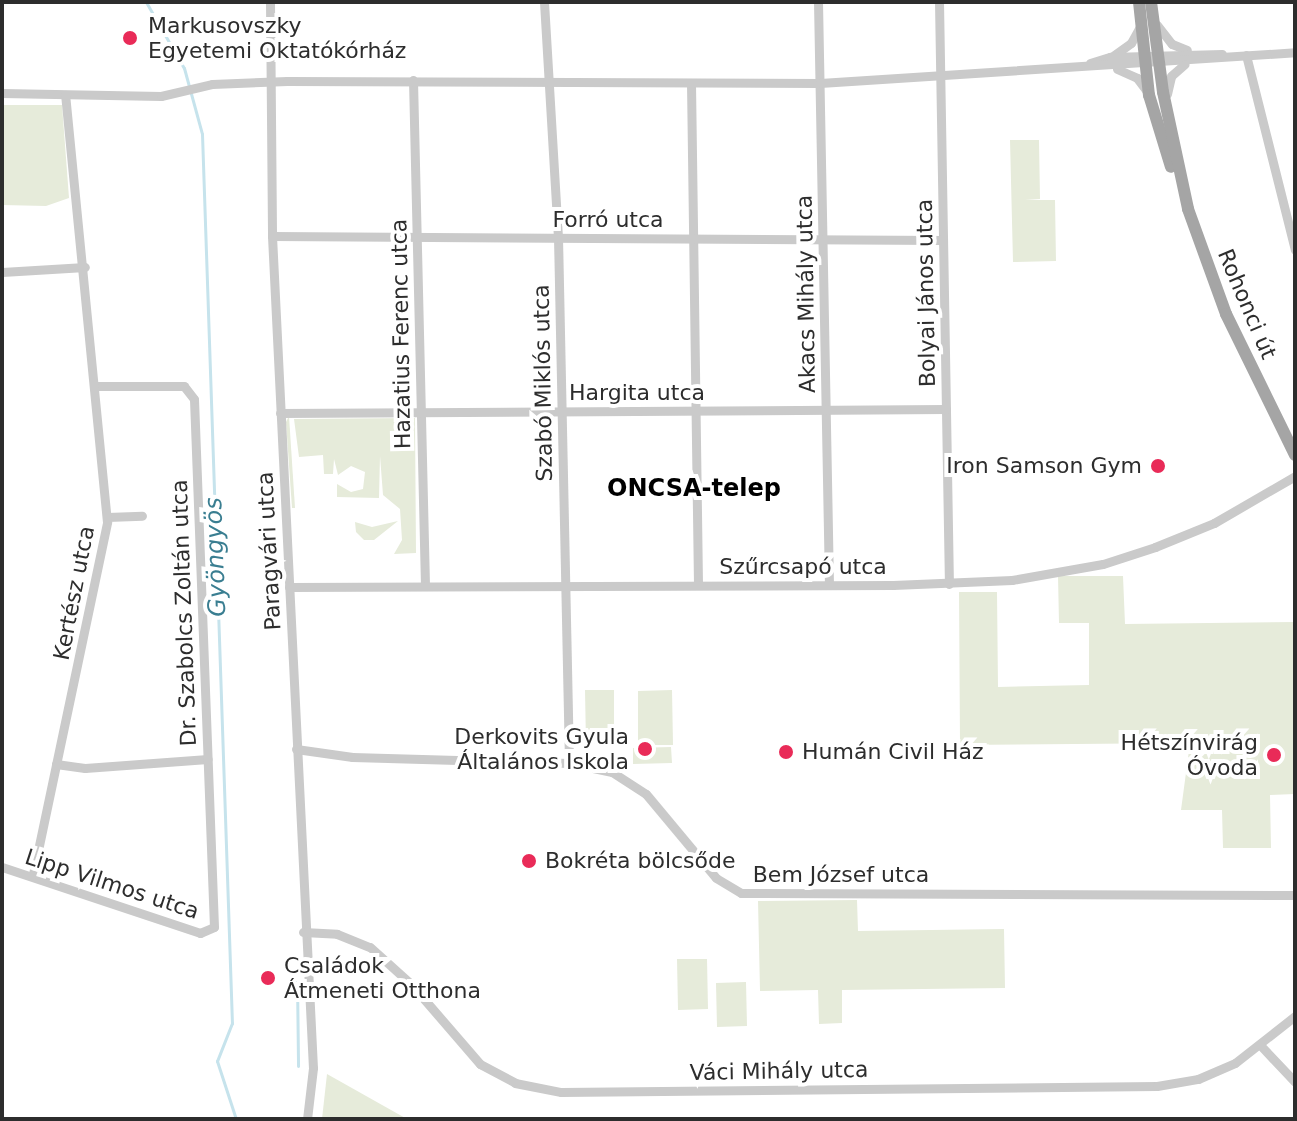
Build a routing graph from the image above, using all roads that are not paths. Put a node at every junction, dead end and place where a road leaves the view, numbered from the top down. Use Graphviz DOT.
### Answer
graph roads {
  1 [pos="270,2"];
  2 [pos="544,2"];
  3 [pos="818,2"];
  4 [pos="939,2"];
  5 [pos="1147,3"];
  6 [pos="1140,27"];
  7 [pos="1295,52"];
  8 [pos="1246,55"];
  9 [pos="1195,57"];
  10 [pos="1157,59"];
  11 [pos="1143,60"];
  12 [pos="1110,62"];
  13 [pos="941,75"];
  14 [pos="413,80"];
  15 [pos="268,82"];
  16 [pos="550,83"];
  17 [pos="691,83"];
  18 [pos="820,83"];
  19 [pos="2,93"];
  20 [pos="65,95"];
  21 [pos="1149,95"];
  22 [pos="1173,139"];
  23 [pos="1188,209"];
  24 [pos="272,236"];
  25 [pos="417,236"];
  26 [pos="558,237"];
  27 [pos="693,238"];
  28 [pos="823,239"];
  29 [pos="943,240"];
  30 [pos="1295,250"];
  31 [pos="85,267"];
  32 [pos="2,272"];
  33 [pos="95,386"];
  34 [pos="946,409"];
  35 [pos="826,410"];
  36 [pos="561,411"];
  37 [pos="695,411"];
  38 [pos="421,412"];
  39 [pos="280,413"];
  40 [pos="1295,455"];
  41 [pos="1295,476"];
  42 [pos="142,516"];
  43 [pos="107,517"];
  44 [pos="698,584"];
  45 [pos="949,584"];
  46 [pos="829,585"];
  47 [pos="425,586"];
  48 [pos="565,586"];
  49 [pos="289,587"];
  50 [pos="296,749"];
  51 [pos="208,759"];
  52 [pos="569,763"];
  53 [pos="56,764"];
  54 [pos="2,867"];
  55 [pos="33,874"];
  56 [pos="1295,895"];
  57 [pos="211,931"];
  58 [pos="303,932"];
  59 [pos="1295,1016"];
  60 [pos="1262,1047"];
  61 [pos="1295,1082"];
  62 [pos="307,1119"];
  1 -- 15 [label="street, Paragvári utca"];
  2 -- 16 [label="street, Szabó Miklós utca"];
  3 -- 18 [label="street, Akacs Mihály utca"];
  4 -- 13 [label="street, Bolyai János utca"];
  5 -- 6 [label="main road, Rohonci út"];
  5 -- 9 [label="street"];
  5 -- 10 [label="main road, Rohonci út"];
  6 -- 11 [label="main road, Rohonci út"];
  6 -- 12 [label="street"];
  7 -- 8 [label="street"];
  8 -- 9 [label="street"];
  8 -- 30 [label="street"];
  9 -- 10 [label="street"];
  9 -- 22 [label="street"];
  10 -- 11 [label="street"];
  10 -- 22 [label="main road, Rohonci út"];
  11 -- 12 [label="street"];
  11 -- 21 [label="main road, Rohonci út"];
  12 -- 13 [label="street"];
  12 -- 21 [label="street"];
  13 -- 18 [label="street"];
  13 -- 29 [label="street, Bolyai János utca"];
  14 -- 15 [label="street"];
  14 -- 16 [label="street"];
  14 -- 25 [label="street, Hazatius Ferenc utca"];
  15 -- 20 [label="street"];
  15 -- 24 [label="street, Paragvári utca"];
  16 -- 17 [label="street"];
  16 -- 26 [label="street, Szabó Miklós utca"];
  17 -- 18 [label="street"];
  17 -- 27 [label="street"];
  18 -- 28 [label="street, Akacs Mihály utca"];
  19 -- 20 [label="street"];
  20 -- 31 [label="street, Kertész utca"];
  21 -- 23 [label="main road, Rohonci út"];
  22 -- 23 [label="main road, Rohonci út"];
  23 -- 40 [label="main road, Rohonci út"];
  24 -- 25 [label="street, Forró utca"];
  24 -- 39 [label="street, Paragvári utca"];
  25 -- 26 [label="street, Forró utca"];
  25 -- 38 [label="street, Hazatius Ferenc utca"];
  26 -- 27 [label="street, Forró utca"];
  26 -- 36 [label="street, Szabó Miklós utca"];
  27 -- 28 [label="street, Forró utca"];
  27 -- 37 [label="street"];
  28 -- 29 [label="street, Forró utca"];
  28 -- 35 [label="street, Akacs Mihály utca"];
  29 -- 34 [label="street, Bolyai János utca"];
  31 -- 32 [label="street"];
  31 -- 33 [label="street, Kertész utca"];
  33 -- 43 [label="street, Kertész utca"];
  33 -- 51 [label="street, Dr. Szabolcs Zoltán utca"];
  34 -- 35 [label="street, Hargita utca"];
  34 -- 45 [label="street, Bolyai János utca"];
  35 -- 37 [label="street, Hargita utca"];
  35 -- 46 [label="street, Akacs Mihály utca"];
  36 -- 37 [label="street, Hargita utca"];
  36 -- 38 [label="street, Hargita utca"];
  36 -- 48 [label="street, Szabó Miklós utca"];
  37 -- 44 [label="street"];
  38 -- 39 [label="street, Hargita utca"];
  38 -- 47 [label="street, Hazatius Ferenc utca"];
  39 -- 49 [label="street, Paragvári utca"];
  41 -- 45 [label="street, Szűrcsapó utca"];
  42 -- 43 [label="street"];
  43 -- 53 [label="street, Kertész utca"];
  44 -- 46 [label="street, Szűrcsapó utca"];
  44 -- 48 [label="street, Szűrcsapó utca"];
  45 -- 46 [label="street, Szűrcsapó utca"];
  47 -- 48 [label="street, Szűrcsapó utca"];
  47 -- 49 [label="street, Szűrcsapó utca"];
  48 -- 52 [label="street, Szabó Miklós utca"];
  49 -- 50 [label="street, Paragvári utca"];
  50 -- 52 [label="street, Bem József utca"];
  50 -- 58 [label="street, Paragvári utca"];
  51 -- 53 [label="street"];
  51 -- 57 [label="street, Dr. Szabolcs Zoltán utca"];
  52 -- 56 [label="street, Bem József utca"];
  53 -- 55 [label="street, Kertész utca"];
  54 -- 55 [label="street, Lipp Vilmos utca"];
  55 -- 57 [label="street, Lipp Vilmos utca"];
  58 -- 60 [label="street, Váci Mihály utca"];
  58 -- 62 [label="street, Paragvári utca"];
  59 -- 60 [label="street, Váci Mihály utca"];
  60 -- 61 [label="street"];
}
